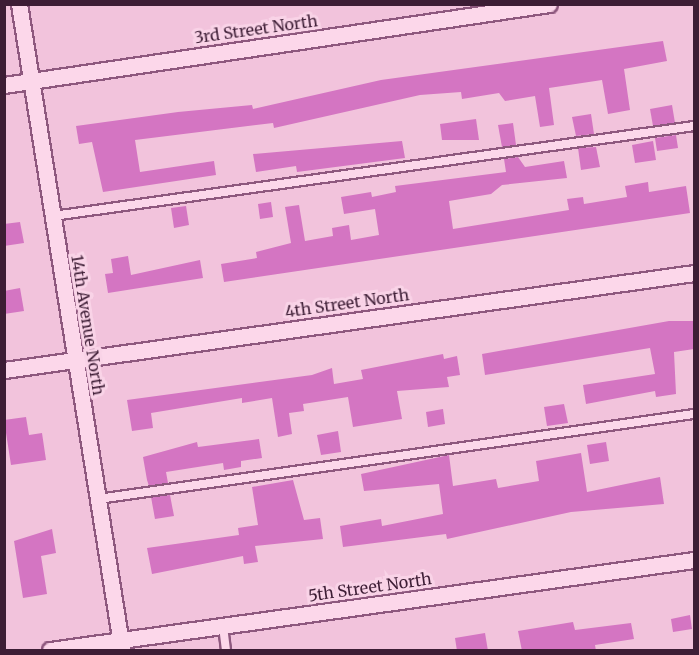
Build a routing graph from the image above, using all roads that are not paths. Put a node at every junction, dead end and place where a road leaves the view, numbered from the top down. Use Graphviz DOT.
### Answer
graph roads {
  1 [pos="19,4"];
  2 [pos="549,4"];
  3 [pos="32,81"];
  4 [pos="4,85"];
  5 [pos="694,126"];
  6 [pos="53,216"];
  7 [pos="694,273"];
  8 [pos="75,360"];
  9 [pos="4,370"];
  10 [pos="694,414"];
  11 [pos="98,499"];
  12 [pos="694,560"];
  13 [pos="223,626"];
  14 [pos="121,645"];
  15 [pos="50,651"];
  16 [pos="226,651"];
  1 -- 3 [label="street, 14th Avenue North"];
  2 -- 3 [label="street, 3rd Street North"];
  3 -- 4 [label="street, 3rd Street North"];
  3 -- 6 [label="street, 14th Avenue North"];
  5 -- 6 [label="lane"];
  6 -- 8 [label="street, 14th Avenue North"];
  7 -- 8 [label="street, 4th Street North"];
  8 -- 9 [label="street, 4th Street North"];
  8 -- 11 [label="street, 14th Avenue North"];
  10 -- 11 [label="lane"];
  11 -- 14 [label="street, 14th Avenue North"];
  12 -- 13 [label="street, 5th Street North"];
  13 -- 14 [label="street, 5th Street North"];
  13 -- 16 [label="lane"];
  14 -- 15 [label="street, 5th Street North"];
}
